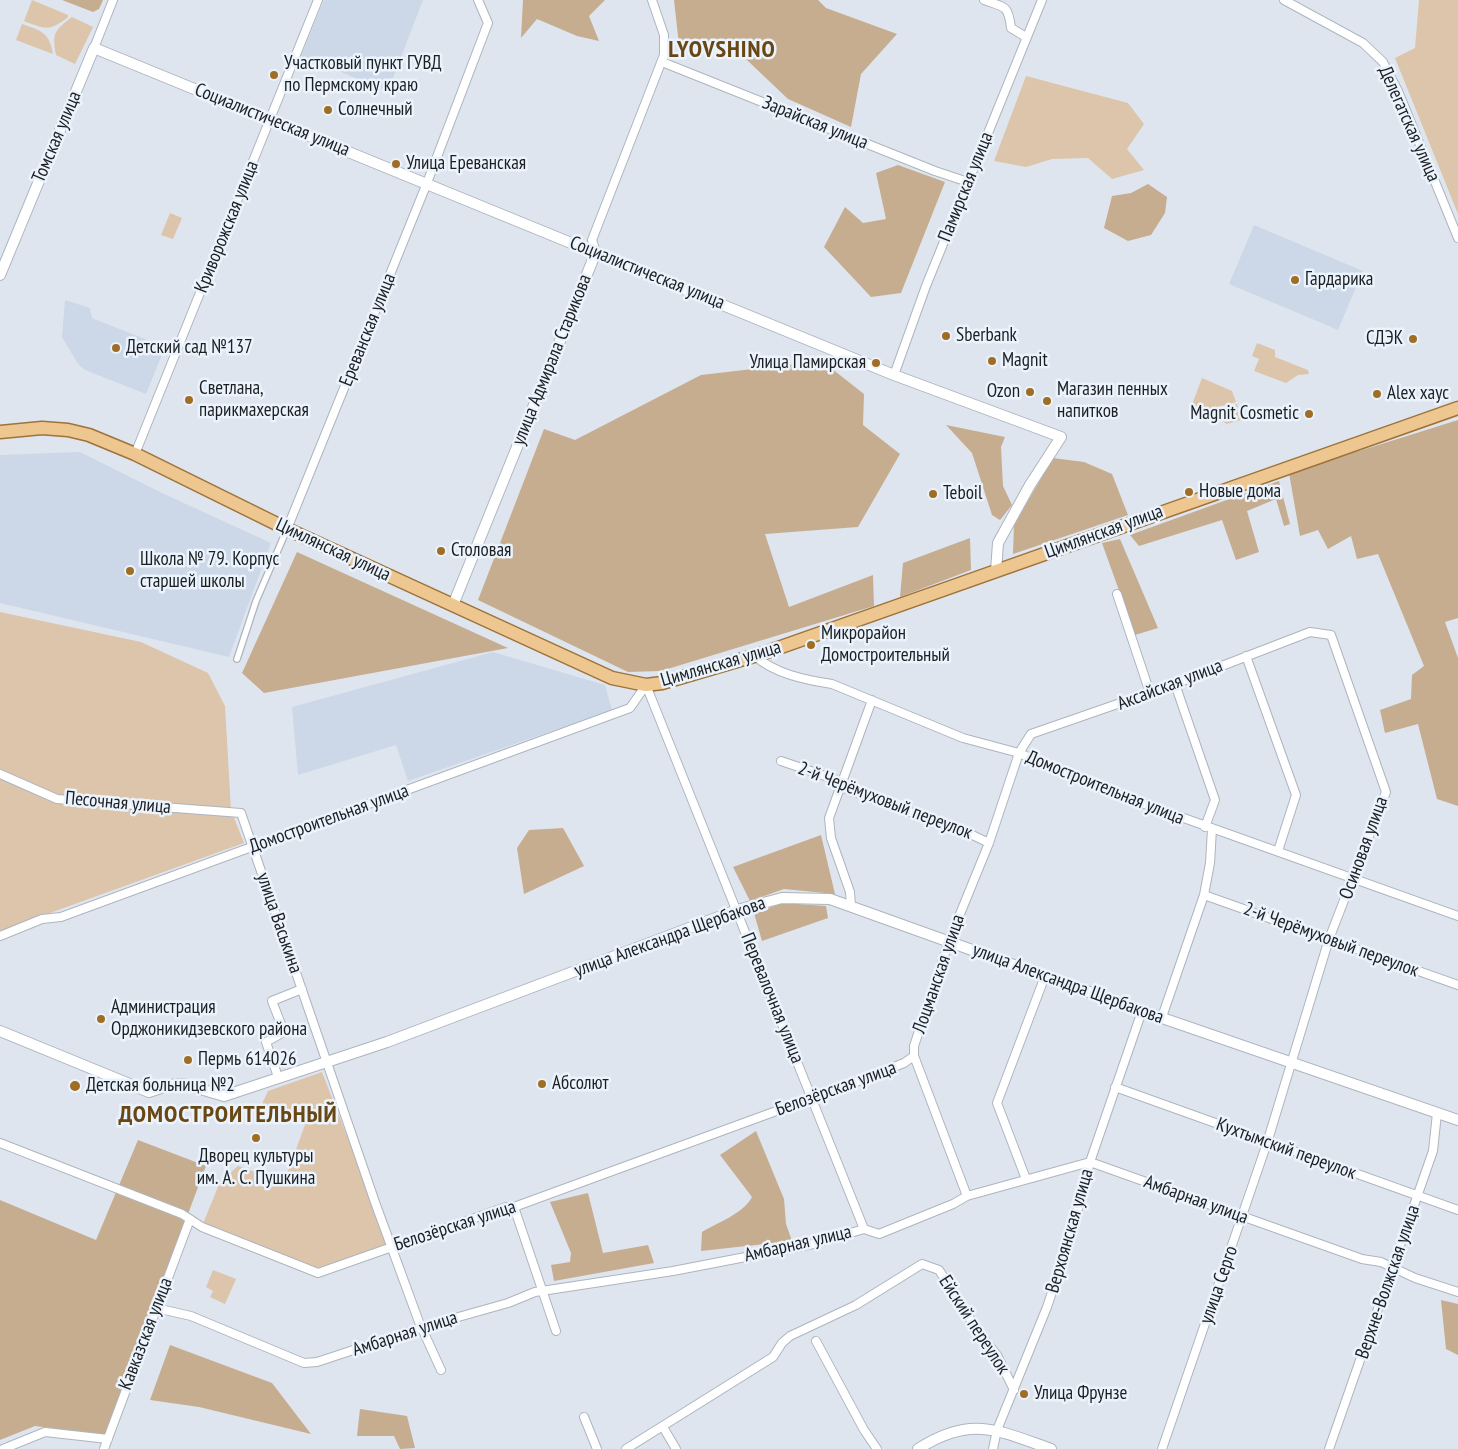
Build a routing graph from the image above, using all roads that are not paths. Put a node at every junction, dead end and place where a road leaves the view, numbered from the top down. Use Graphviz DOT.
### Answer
graph roads {
  1 [pos="113,0"];
  2 [pos="318,0"];
  3 [pos="478,0"];
  4 [pos="652,0"];
  5 [pos="984,0"];
  6 [pos="1042,0"];
  7 [pos="1284,0"];
  8 [pos="1026,37"];
  9 [pos="94,48"];
  10 [pos="662,62"];
  11 [pos="270,119"];
  12 [pos="968,182"];
  13 [pos="427,183"];
  14 [pos="1458,238"];
  15 [pos="596,252"];
  16 [pos="0,274"];
  17 [pos="900,354"];
  18 [pos="909,357"];
  19 [pos="894,375"];
  20 [pos="1458,408"];
  21 [pos="0,432"];
  22 [pos="135,454"];
  23 [pos="287,529"];
  24 [pos="996,571"];
  25 [pos="1116,594"];
  26 [pos="453,605"];
  27 [pos="1331,635"];
  28 [pos="755,656"];
  29 [pos="1246,656"];
  30 [pos="237,659"];
  31 [pos="1175,684"];
  32 [pos="646,685"];
  33 [pos="1150,693"];
  34 [pos="872,700"];
  35 [pos="1019,753"];
  36 [pos="781,761"];
  37 [pos="0,774"];
  38 [pos="842,786"];
  39 [pos="241,812"];
  40 [pos="1208,828"];
  41 [pos="990,843"];
  42 [pos="253,848"];
  43 [pos="1278,851"];
  44 [pos="1353,880"];
  45 [pos="1204,895"];
  46 [pos="851,906"];
  47 [pos="737,910"];
  48 [pos="1458,916"];
  49 [pos="0,936"];
  50 [pos="1329,939"];
  51 [pos="949,941"];
  52 [pos="1045,976"];
  53 [pos="1458,985"];
  54 [pos="302,989"];
  55 [pos="1142,1011"];
  56 [pos="1162,1017"];
  57 [pos="0,1031"];
  58 [pos="914,1056"];
  59 [pos="326,1060"];
  60 [pos="1293,1063"];
  61 [pos="278,1077"];
  62 [pos="1115,1087"];
  63 [pos="811,1096"];
  64 [pos="1437,1113"];
  65 [pos="1458,1120"];
  66 [pos="0,1143"];
  67 [pos="1267,1143"];
  68 [pos="1090,1162"];
  69 [pos="1026,1178"];
  70 [pos="967,1196"];
  71 [pos="1418,1196"];
  72 [pos="514,1207"];
  73 [pos="1458,1210"];
  74 [pos="1243,1217"];
  75 [pos="190,1219"];
  76 [pos="864,1228"];
  77 [pos="392,1247"];
  78 [pos="1393,1266"];
  79 [pos="543,1292"];
  80 [pos="1458,1292"];
  81 [pos="156,1308"];
  82 [pos="423,1327"];
  83 [pos="556,1331"];
  84 [pos="816,1342"];
  85 [pos="441,1370"];
  86 [pos="1014,1390"];
  87 [pos="584,1417"];
  88 [pos="663,1427"];
  89 [pos="997,1430"];
  90 [pos="108,1439"];
  91 [pos="3,1449"];
  92 [pos="104,1449"];
  93 [pos="597,1449"];
  94 [pos="626,1449"];
  95 [pos="676,1449"];
  96 [pos="877,1449"];
  97 [pos="918,1449"];
  98 [pos="993,1449"];
  99 [pos="1052,1449"];
  100 [pos="1162,1449"];
  101 [pos="1329,1449"];
  1 -- 9 [label="street, Томская улица"];
  2 -- 11 [label="street, Криворожская улица"];
  3 -- 13 [label="street, Ереванская улица"];
  4 -- 10 [label="street, улица Адмирала Старикова"];
  5 -- 8 [label="street"];
  6 -- 8 [label="street, Памирская улица"];
  7 -- 14 [label="street, Делегатская улица"];
  8 -- 12 [label="street, Памирская улица"];
  9 -- 11 [label="street, Социалистическая улица"];
  9 -- 16 [label="street, Томская улица"];
  10 -- 12 [label="street, Зарайская улица"];
  10 -- 15 [label="street, улица Адмирала Старикова"];
  11 -- 13 [label="street, Социалистическая улица"];
  11 -- 22 [label="street, Криворожская улица"];
  12 -- 17 [label="street, Памирская улица"];
  13 -- 15 [label="street, Социалистическая улица"];
  13 -- 23 [label="street, Ереванская улица"];
  15 -- 19 [label="street, Социалистическая улица"];
  15 -- 26 [label="street, улица Адмирала Старикова"];
  17 -- 18 [label="street"];
  17 -- 19 [label="street, Памирская улица"];
  19 -- 24 [label="street, Социалистическая улица"];
  20 -- 24 [label="main road, Цимлянская улица"];
  21 -- 22 [label="main road, Цимлянская улица"];
  22 -- 23 [label="main road, Цимлянская улица"];
  23 -- 26 [label="main road, Цимлянская улица"];
  23 -- 30 [label="street, Ереванская улица"];
  24 -- 28 [label="main road, Цимлянская улица"];
  25 -- 33 [label="street"];
  26 -- 32 [label="main road, Цимлянская улица"];
  27 -- 29 [label="street, Аксайская улица"];
  27 -- 44 [label="street, Осиновая улица"];
  28 -- 32 [label="main road, Цимлянская улица"];
  28 -- 34 [label="street, Домостроительная улица"];
  29 -- 31 [label="street, Аксайская улица"];
  29 -- 43 [label="street"];
  31 -- 33 [label="street, Аксайская улица"];
  31 -- 40 [label="street"];
  32 -- 42 [label="street, Домостроительная улица"];
  32 -- 47 [label="street, Перевалочная улица"];
  33 -- 35 [label="street, Аксайская улица"];
  34 -- 35 [label="street, Домостроительная улица"];
  34 -- 38 [label="street"];
  35 -- 40 [label="street, Домостроительная улица"];
  35 -- 41 [label="street, Лоцманская улица"];
  36 -- 38 [label="street, 2-й Черёмуховый переулок"];
  37 -- 39 [label="street, Песочная улица"];
  38 -- 41 [label="street, 2-й Черёмуховый переулок"];
  38 -- 46 [label="street"];
  39 -- 42 [label="street, улица Васькина"];
  40 -- 43 [label="street, Домостроительная улица"];
  40 -- 45 [label="street"];
  41 -- 51 [label="street, Лоцманская улица"];
  42 -- 49 [label="street, Домостроительная улица"];
  42 -- 54 [label="street, улица Васькина"];
  43 -- 44 [label="street, Домостроительная улица"];
  44 -- 48 [label="street, Домостроительная улица"];
  44 -- 50 [label="street, Осиновая улица"];
  45 -- 50 [label="street, 2-й Черёмуховый переулок"];
  45 -- 56 [label="street"];
  46 -- 47 [label="street, улица Александра Щербакова"];
  46 -- 51 [label="street, улица Александра Щербакова"];
  47 -- 59 [label="street, улица Александра Щербакова"];
  47 -- 63 [label="street, Перевалочная улица"];
  50 -- 53 [label="street, 2-й Черёмуховый переулок"];
  50 -- 60 [label="street, Осиновая улица"];
  51 -- 52 [label="street, улица Александра Щербакова"];
  51 -- 58 [label="street, Лоцманская улица"];
  52 -- 55 [label="street, улица Александра Щербакова"];
  52 -- 69 [label="street"];
  54 -- 59 [label="street, улица Васькина"];
  54 -- 61 [label="street"];
  55 -- 56 [label="street, улица Александра Щербакова"];
  55 -- 62 [label="street, Верхоянская улица"];
  56 -- 60 [label="street, улица Александра Щербакова"];
  57 -- 61 [label="street, улица Александра Щербакова"];
  58 -- 63 [label="street, Белозёрская улица"];
  58 -- 70 [label="street, Лоцманская улица"];
  59 -- 61 [label="street, улица Александра Щербакова"];
  59 -- 77 [label="street, улица Васькина"];
  60 -- 64 [label="street, улица Александра Щербакова"];
  60 -- 67 [label="street, улица Серго"];
  62 -- 67 [label="street, Кухтымский переулок"];
  62 -- 68 [label="street, Верхоянская улица"];
  63 -- 72 [label="street, Белозёрская улица"];
  63 -- 76 [label="street, Перевалочная улица"];
  64 -- 65 [label="street, улица Александра Щербакова"];
  64 -- 71 [label="street, Верхне-Волжская улица"];
  66 -- 75 [label="street, Белозёрская улица"];
  67 -- 71 [label="street, Кухтымский переулок"];
  67 -- 74 [label="street, улица Серго"];
  68 -- 69 [label="street, Амбарная улица"];
  68 -- 74 [label="street, Амбарная улица"];
  68 -- 86 [label="street, Верхоянская улица"];
  69 -- 70 [label="street, Амбарная улица"];
  70 -- 76 [label="street, Амбарная улица"];
  71 -- 73 [label="street, Кухтымский переулок"];
  71 -- 78 [label="street, Верхне-Волжская улица"];
  72 -- 77 [label="street, Белозёрская улица"];
  72 -- 79 [label="street"];
  74 -- 78 [label="street, Амбарная улица"];
  74 -- 100 [label="street, улица Серго"];
  75 -- 77 [label="street, Белозёрская улица"];
  75 -- 81 [label="street, Кавказская улица"];
  76 -- 79 [label="street, Амбарная улица"];
  77 -- 82 [label="street, улица Васькина"];
  78 -- 80 [label="street, Амбарная улица"];
  78 -- 101 [label="street, Верхне-Волжская улица"];
  79 -- 82 [label="street, Амбарная улица"];
  79 -- 83 [label="street"];
  81 -- 82 [label="street, Амбарная улица"];
  81 -- 90 [label="street, Кавказская улица"];
  82 -- 85 [label="street, улица Васькина"];
  84 -- 96 [label="street"];
  86 -- 88 [label="street, Ейский переулок"];
  86 -- 89 [label="street, Верхоянская улица"];
  87 -- 93 [label="street"];
  88 -- 94 [label="street"];
  88 -- 95 [label="street"];
  89 -- 97 [label="street"];
  89 -- 98 [label="street, Верхоянская улица"];
  89 -- 99 [label="street"];
  90 -- 91 [label="street"];
  90 -- 92 [label="street, Кавказская улица"];
}
